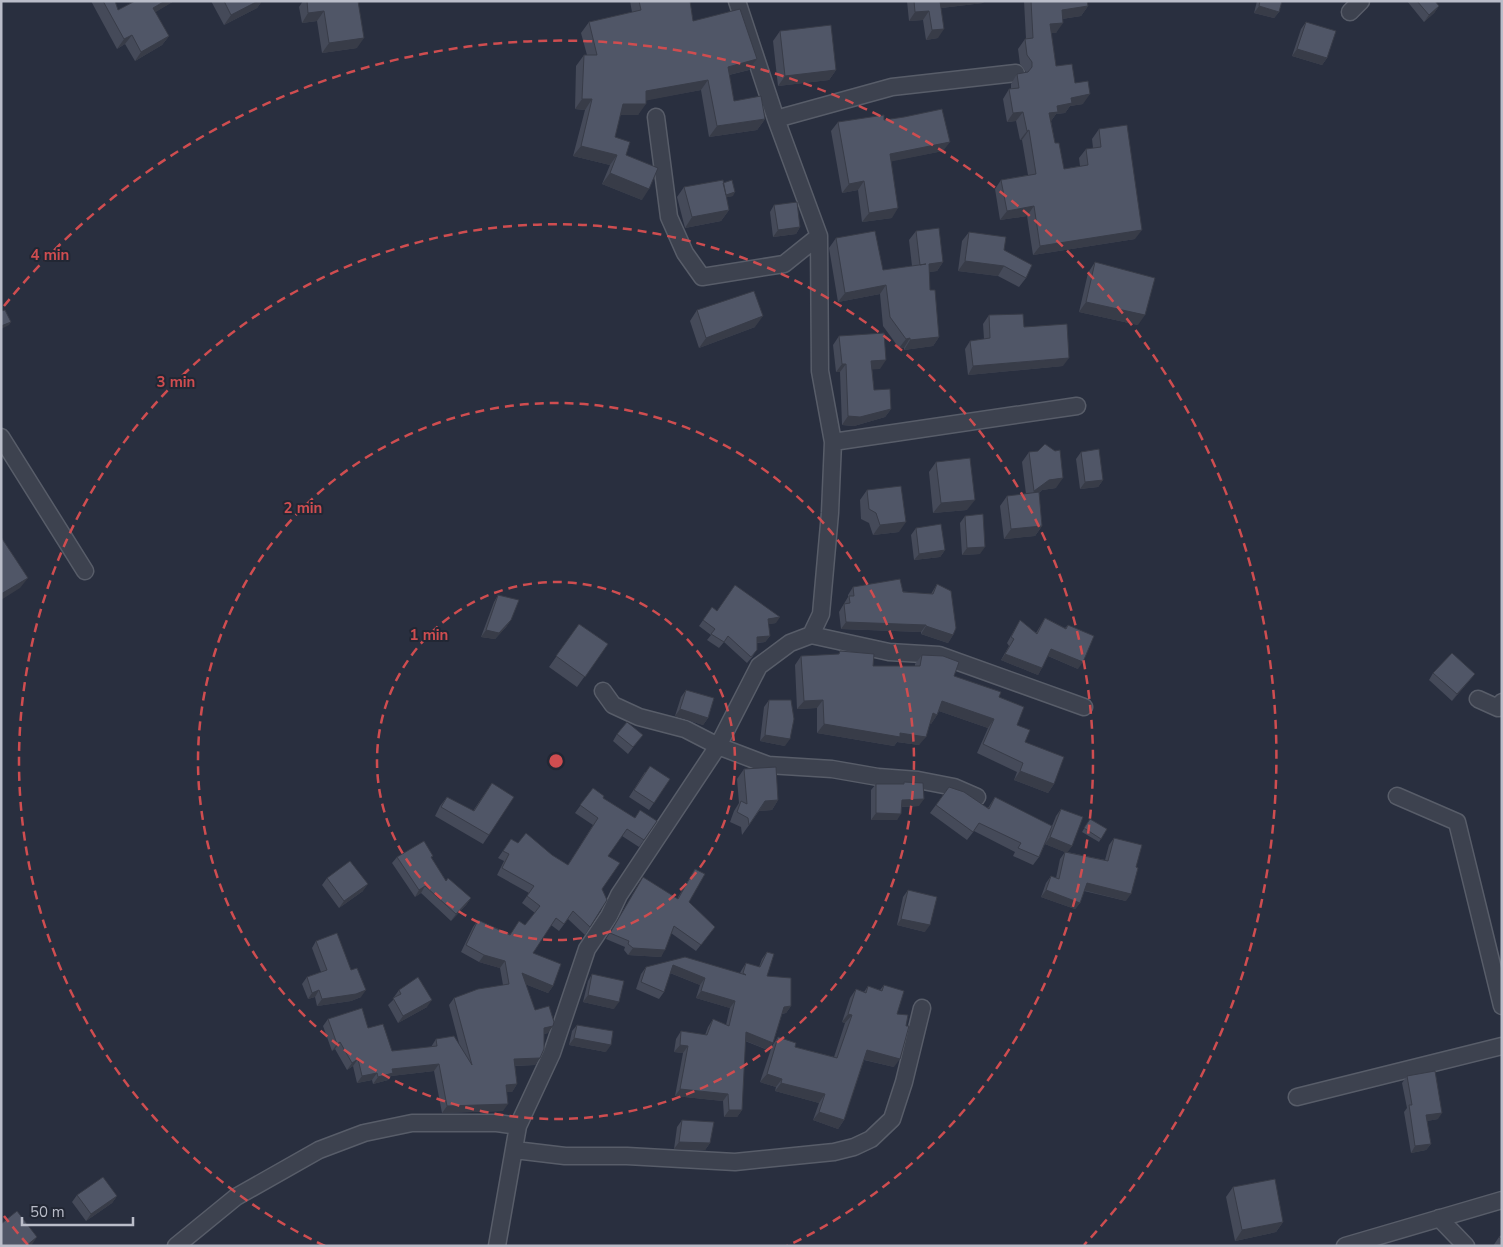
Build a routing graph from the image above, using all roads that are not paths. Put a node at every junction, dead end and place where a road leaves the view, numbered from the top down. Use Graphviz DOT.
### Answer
graph roads {
  1 [pos="737,1"];
  2 [pos="1016,73"];
  3 [pos="656,117"];
  4 [pos="776,119"];
  5 [pos="819,236"];
  6 [pos="1077,406"];
  7 [pos="1,437"];
  8 [pos="832,442"];
  9 [pos="85,571"];
  10 [pos="811,635"];
  11 [pos="603,691"];
  12 [pos="1478,699"];
  13 [pos="1502,702"];
  14 [pos="1084,707"];
  15 [pos="718,746"];
  16 [pos="976,796"];
  17 [pos="1396,796"];
  18 [pos="1502,1006"];
  19 [pos="922,1008"];
  20 [pos="1502,1046"];
  21 [pos="1297,1097"];
  22 [pos="518,1126"];
  23 [pos="515,1150"];
  24 [pos="1502,1200"];
  25 [pos="1438,1218"];
  26 [pos="176,1246"];
  27 [pos="497,1246"];
  28 [pos="1345,1246"];
  29 [pos="1466,1246"];
  1 -- 4 [label="street"];
  2 -- 4 [label="street"];
  3 -- 5 [label="street"];
  4 -- 5 [label="street"];
  5 -- 8 [label="street"];
  6 -- 8 [label="street"];
  7 -- 9 [label="street"];
  8 -- 10 [label="street"];
  10 -- 14 [label="street"];
  10 -- 15 [label="street"];
  11 -- 15 [label="street"];
  12 -- 13 [label="street"];
  15 -- 16 [label="street"];
  15 -- 22 [label="street"];
  17 -- 18 [label="street"];
  19 -- 23 [label="street"];
  20 -- 21 [label="street"];
  22 -- 23 [label="street"];
  22 -- 26 [label="street"];
  23 -- 27 [label="street"];
  24 -- 25 [label="street"];
  25 -- 28 [label="street"];
  25 -- 29 [label="street"];
}
